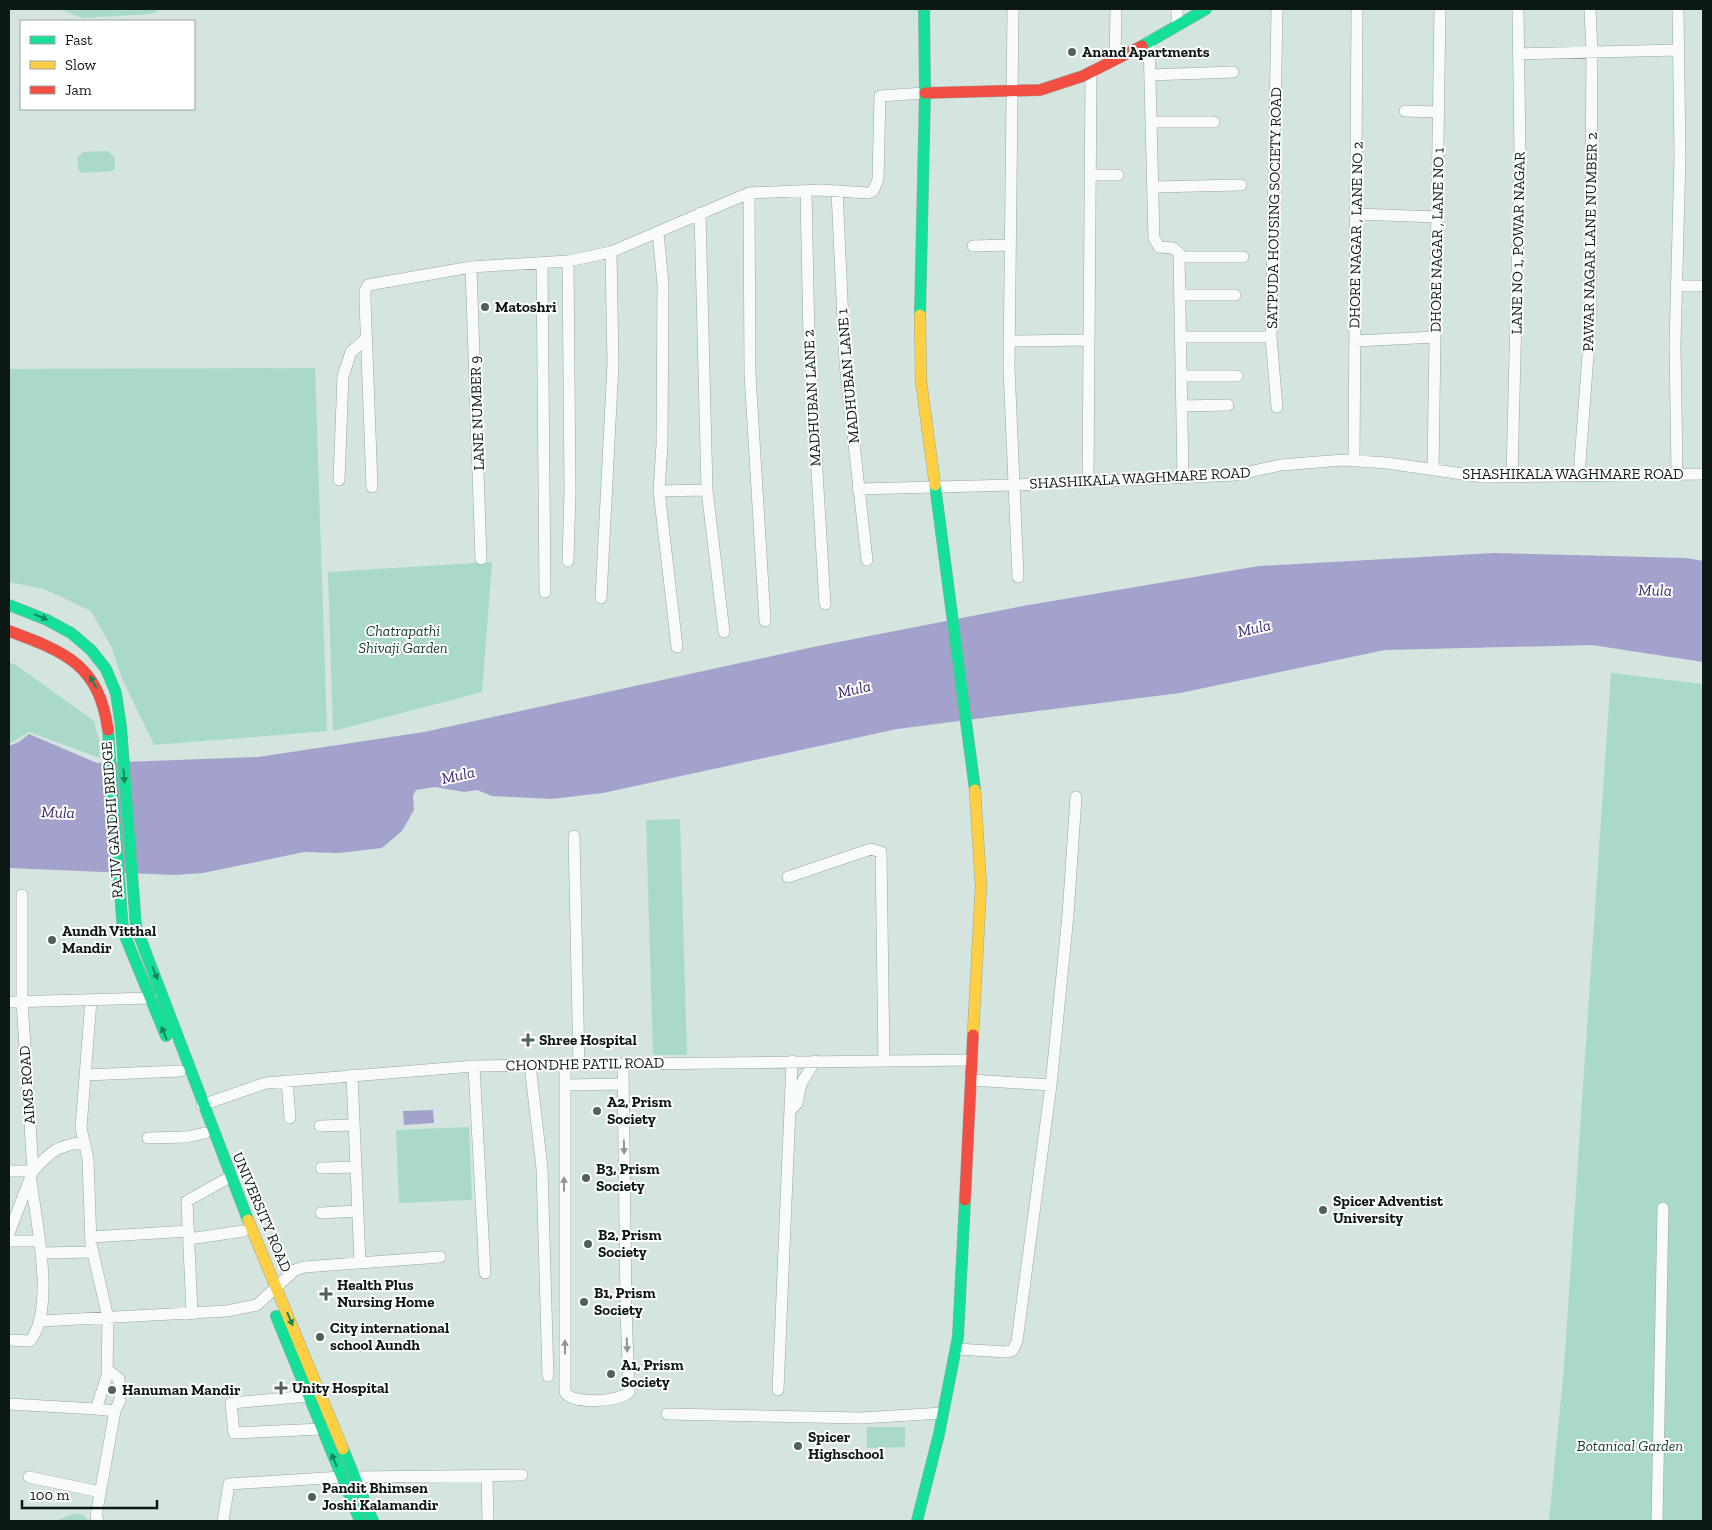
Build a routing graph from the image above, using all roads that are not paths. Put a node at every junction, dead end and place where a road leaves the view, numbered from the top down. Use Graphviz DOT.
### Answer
graph roads {
  1 [pos="924,9"];
  2 [pos="1013,9"];
  3 [pos="1116,9"];
  4 [pos="1177,9"];
  5 [pos="1206,9"];
  6 [pos="1277,9"];
  7 [pos="1357,9"];
  8 [pos="1440,9"];
  9 [pos="1518,9"];
  10 [pos="1590,9"];
  11 [pos="1678,9"];
  12 [pos="1177,25"];
  13 [pos="1149,41"];
  14 [pos="1678,50"];
  15 [pos="1592,51"];
  16 [pos="1518,54"];
  17 [pos="1116,59"];
  18 [pos="1233,72"];
  19 [pos="1091,73"];
  20 [pos="1150,75"];
  21 [pos="1012,91"];
  22 [pos="925,93"];
  23 [pos="1405,111"];
  24 [pos="1438,112"];
  25 [pos="1151,122"];
  26 [pos="1214,122"];
  27 [pos="1090,175"];
  28 [pos="1118,175"];
  29 [pos="1241,185"];
  30 [pos="1153,186"];
  31 [pos="837,191"];
  32 [pos="806,192"];
  33 [pos="750,193"];
  34 [pos="700,213"];
  35 [pos="1357,214"];
  36 [pos="1437,217"];
  37 [pos="658,232"];
  38 [pos="1010,245"];
  39 [pos="973,246"];
  40 [pos="611,252"];
  41 [pos="1179,257"];
  42 [pos="1243,257"];
  43 [pos="568,261"];
  44 [pos="542,263"];
  45 [pos="471,267"];
  46 [pos="1676,286"];
  47 [pos="1703,286"];
  48 [pos="1180,295"];
  49 [pos="1235,295"];
  50 [pos="1181,337"];
  51 [pos="1271,337"];
  52 [pos="1435,337"];
  53 [pos="366,338"];
  54 [pos="1089,340"];
  55 [pos="1009,341"];
  56 [pos="1355,341"];
  57 [pos="1181,376"];
  58 [pos="1237,376"];
  59 [pos="1228,405"];
  60 [pos="1182,406"];
  61 [pos="1277,407"];
  62 [pos="1354,461"];
  63 [pos="1433,470"];
  64 [pos="1677,473"];
  65 [pos="1703,474"];
  66 [pos="1580,475"];
  67 [pos="1512,476"];
  68 [pos="1183,478"];
  69 [pos="339,480"];
  70 [pos="1088,482"];
  71 [pos="1014,485"];
  72 [pos="935,486"];
  73 [pos="372,487"];
  74 [pos="858,489"];
  75 [pos="708,490"];
  76 [pos="659,491"];
  77 [pos="481,559"];
  78 [pos="867,560"];
  79 [pos="568,561"];
  80 [pos="1018,577"];
  81 [pos="545,592"];
  82 [pos="601,598"];
  83 [pos="825,604"];
  84 [pos="9,605"];
  85 [pos="765,621"];
  86 [pos="9,631"];
  87 [pos="724,632"];
  88 [pos="677,647"];
  89 [pos="1076,797"];
  90 [pos="574,836"];
  91 [pos="788,877"];
  92 [pos="22,895"];
  93 [pos="133,910"];
  94 [pos="120,911"];
  95 [pos="164,997"];
  96 [pos="150,998"];
  97 [pos="91,1000"];
  98 [pos="22,1001"];
  99 [pos="9,1002"];
  100 [pos="972,1060"];
  101 [pos="816,1061"];
  102 [pos="884,1061"];
  103 [pos="792,1062"];
  104 [pos="565,1064"];
  105 [pos="623,1064"];
  106 [pos="530,1065"];
  107 [pos="579,1065"];
  108 [pos="474,1066"];
  109 [pos="180,1071"];
  110 [pos="85,1075"];
  111 [pos="352,1075"];
  112 [pos="971,1080"];
  113 [pos="288,1081"];
  114 [pos="623,1084"];
  115 [pos="565,1085"];
  116 [pos="1051,1085"];
  117 [pos="202,1106"];
  118 [pos="790,1111"];
  119 [pos="290,1118"];
  120 [pos="354,1124"];
  121 [pos="320,1126"];
  122 [pos="205,1134"];
  123 [pos="148,1138"];
  124 [pos="84,1142"];
  125 [pos="356,1167"];
  126 [pos="321,1168"];
  127 [pos="9,1171"];
  128 [pos="32,1174"];
  129 [pos="227,1178"];
  130 [pos="1664,1208"];
  131 [pos="358,1211"];
  132 [pos="321,1213"];
  133 [pos="243,1231"];
  134 [pos="9,1233"];
  135 [pos="189,1235"];
  136 [pos="91,1237"];
  137 [pos="9,1240"];
  138 [pos="40,1247"];
  139 [pos="94,1252"];
  140 [pos="440,1257"];
  141 [pos="360,1262"];
  142 [pos="485,1273"];
  143 [pos="277,1288"];
  144 [pos="268,1296"];
  145 [pos="192,1314"];
  146 [pos="108,1318"];
  147 [pos="41,1321"];
  148 [pos="9,1340"];
  149 [pos="957,1349"];
  150 [pos="108,1370"];
  151 [pos="548,1376"];
  152 [pos="778,1390"];
  153 [pos="308,1396"];
  154 [pos="9,1404"];
  155 [pos="96,1409"];
  156 [pos="115,1411"];
  157 [pos="943,1413"];
  158 [pos="668,1414"];
  159 [pos="322,1428"];
  160 [pos="522,1475"];
  161 [pos="487,1476"];
  162 [pos="29,1477"];
  163 [pos="342,1477"];
  164 [pos="356,1477"];
  165 [pos="100,1492"];
  166 [pos="98,1521"];
  167 [pos="223,1521"];
  168 [pos="360,1521"];
  169 [pos="373,1521"];
  170 [pos="488,1521"];
  171 [pos="917,1521"];
  172 [pos="1657,1521"];
  1 -- 22 [label="main road"];
  2 -- 21 [label="street"];
  3 -- 17 [label="street"];
  4 -- 12 [label="street"];
  5 -- 12 [label="main road"];
  6 -- 51 [label="street, SATPUDA HOUSING SOCIETY ROAD"];
  7 -- 35 [label="street, DHORE NAGAR , LANE NO 2"];
  8 -- 24 [label="street, DHORE NAGAR , LANE NO 1"];
  9 -- 16 [label="street, LANE NO 1, POWAR NAGAR"];
  10 -- 15 [label="street, PAWAR NAGAR LANE NUMBER 2"];
  11 -- 14 [label="street"];
  12 -- 13 [label="main road"];
  13 -- 17 [label="main road"];
  13 -- 20 [label="street"];
  14 -- 15 [label="street"];
  14 -- 46 [label="street"];
  15 -- 16 [label="street"];
  15 -- 66 [label="street, PAWAR NAGAR LANE NUMBER 2"];
  16 -- 67 [label="street, LANE NO 1, POWAR NAGAR"];
  17 -- 19 [label="main road"];
  18 -- 20 [label="street"];
  19 -- 21 [label="main road"];
  19 -- 27 [label="street"];
  20 -- 25 [label="street"];
  21 -- 22 [label="main road"];
  21 -- 38 [label="street"];
  22 -- 31 [label="street"];
  22 -- 72 [label="main road"];
  23 -- 24 [label="street"];
  24 -- 36 [label="street, DHORE NAGAR , LANE NO 1"];
  25 -- 26 [label="street"];
  25 -- 30 [label="street"];
  27 -- 28 [label="street"];
  27 -- 54 [label="street"];
  29 -- 30 [label="street"];
  30 -- 41 [label="street"];
  31 -- 32 [label="street"];
  31 -- 74 [label="street, MADHUBAN LANE 1"];
  32 -- 33 [label="street"];
  32 -- 83 [label="street, MADHUBAN LANE 2"];
  33 -- 34 [label="street"];
  33 -- 85 [label="street"];
  34 -- 37 [label="street"];
  34 -- 75 [label="street"];
  35 -- 36 [label="street"];
  35 -- 56 [label="street, DHORE NAGAR , LANE NO 2"];
  36 -- 52 [label="street, DHORE NAGAR , LANE NO 1"];
  37 -- 40 [label="street"];
  37 -- 76 [label="street"];
  38 -- 39 [label="street"];
  38 -- 55 [label="street"];
  40 -- 43 [label="street"];
  40 -- 82 [label="street"];
  41 -- 42 [label="street"];
  41 -- 48 [label="street"];
  43 -- 44 [label="street"];
  43 -- 79 [label="street"];
  44 -- 45 [label="street"];
  44 -- 81 [label="street"];
  45 -- 53 [label="street"];
  45 -- 77 [label="street, LANE NUMBER 9"];
  46 -- 47 [label="street"];
  46 -- 64 [label="street"];
  48 -- 49 [label="street"];
  48 -- 50 [label="street"];
  50 -- 51 [label="street"];
  50 -- 57 [label="street"];
  51 -- 61 [label="street, SATPUDA HOUSING SOCIETY ROAD"];
  52 -- 56 [label="street"];
  52 -- 63 [label="street, DHORE NAGAR , LANE NO 1"];
  53 -- 69 [label="street"];
  53 -- 73 [label="street"];
  54 -- 55 [label="street"];
  54 -- 70 [label="street"];
  55 -- 71 [label="street"];
  56 -- 62 [label="street, DHORE NAGAR , LANE NO 2"];
  57 -- 58 [label="street"];
  57 -- 60 [label="street"];
  59 -- 60 [label="street"];
  60 -- 68 [label="street"];
  62 -- 63 [label="street, SHASHIKALA WAGHMARE ROAD"];
  62 -- 68 [label="street, SHASHIKALA WAGHMARE ROAD"];
  63 -- 67 [label="street, SHASHIKALA WAGHMARE ROAD"];
  64 -- 65 [label="street, SHASHIKALA WAGHMARE ROAD"];
  64 -- 66 [label="street, SHASHIKALA WAGHMARE ROAD"];
  66 -- 67 [label="street, SHASHIKALA WAGHMARE ROAD"];
  68 -- 70 [label="street, SHASHIKALA WAGHMARE ROAD"];
  70 -- 71 [label="street, SHASHIKALA WAGHMARE ROAD"];
  71 -- 72 [label="street, SHASHIKALA WAGHMARE ROAD"];
  71 -- 80 [label="street"];
  72 -- 74 [label="street, SHASHIKALA WAGHMARE ROAD"];
  72 -- 100 [label="main road"];
  74 -- 78 [label="street, MADHUBAN LANE 1"];
  75 -- 76 [label="street"];
  75 -- 87 [label="street"];
  76 -- 88 [label="street"];
  84 -- 93 [label="main road, RAJIV GANDHI BRIDGE, one-way"];
  94 -- 86 [label="main road, RAJIV GANDHI BRIDGE, one-way"];
  89 -- 116 [label="street"];
  90 -- 107 [label="street"];
  91 -- 102 [label="street"];
  92 -- 98 [label="street, AIMS ROAD"];
  93 -- 95 [label="main road, UNIVERSITY ROAD, one-way"];
  94 -- 96 [label="main road, UNIVERSITY ROAD"];
  95 -- 96 [label="main road"];
  95 -- 117 [label="main road, UNIVERSITY ROAD"];
  96 -- 97 [label="street"];
  109 -- 96 [label="main road, UNIVERSITY ROAD, one-way"];
  97 -- 98 [label="street"];
  97 -- 110 [label="street"];
  98 -- 99 [label="street"];
  98 -- 128 [label="street, AIMS ROAD"];
  100 -- 102 [label="street, CHONDHE PATIL ROAD"];
  100 -- 112 [label="main road"];
  101 -- 102 [label="street, CHONDHE PATIL ROAD"];
  101 -- 103 [label="street, CHONDHE PATIL ROAD"];
  101 -- 118 [label="street"];
  103 -- 105 [label="street, CHONDHE PATIL ROAD"];
  103 -- 118 [label="street"];
  104 -- 106 [label="street, CHONDHE PATIL ROAD"];
  104 -- 107 [label="street, CHONDHE PATIL ROAD"];
  104 -- 115 [label="street"];
  105 -- 107 [label="street, CHONDHE PATIL ROAD"];
  105 -- 114 [label="street"];
  106 -- 108 [label="street, CHONDHE PATIL ROAD"];
  106 -- 151 [label="street"];
  108 -- 111 [label="street, CHONDHE PATIL ROAD"];
  108 -- 142 [label="street"];
  109 -- 110 [label="street"];
  109 -- 122 [label="main road, UNIVERSITY ROAD"];
  110 -- 124 [label="street"];
  111 -- 113 [label="street, CHONDHE PATIL ROAD"];
  111 -- 120 [label="street"];
  112 -- 116 [label="street"];
  112 -- 149 [label="main road"];
  113 -- 117 [label="street, CHONDHE PATIL ROAD"];
  113 -- 119 [label="street"];
  114 -- 115 [label="street"];
  114 -- 115 [label="street, one-way"];
  116 -- 149 [label="street"];
  117 -- 129 [label="main road, UNIVERSITY ROAD"];
  118 -- 152 [label="street"];
  120 -- 121 [label="street"];
  120 -- 125 [label="street"];
  122 -- 123 [label="street"];
  122 -- 129 [label="main road, UNIVERSITY ROAD"];
  124 -- 128 [label="street"];
  124 -- 136 [label="street"];
  125 -- 126 [label="street"];
  125 -- 131 [label="street"];
  127 -- 128 [label="street"];
  128 -- 134 [label="street, AIMS ROAD"];
  128 -- 138 [label="street"];
  129 -- 133 [label="main road, UNIVERSITY ROAD"];
  129 -- 135 [label="street"];
  129 -- 143 [label="main road, UNIVERSITY ROAD"];
  130 -- 172 [label="street"];
  131 -- 132 [label="street"];
  131 -- 141 [label="street"];
  133 -- 135 [label="street"];
  133 -- 144 [label="main road, UNIVERSITY ROAD"];
  135 -- 136 [label="street"];
  135 -- 145 [label="street"];
  136 -- 139 [label="street"];
  137 -- 138 [label="street"];
  138 -- 139 [label="street"];
  138 -- 147 [label="street"];
  139 -- 146 [label="street"];
  140 -- 141 [label="street"];
  141 -- 143 [label="street"];
  143 -- 144 [label="street"];
  143 -- 164 [label="main road, UNIVERSITY ROAD, one-way"];
  144 -- 145 [label="street"];
  144 -- 153 [label="main road, UNIVERSITY ROAD"];
  145 -- 146 [label="street"];
  146 -- 147 [label="street"];
  146 -- 150 [label="street"];
  147 -- 148 [label="street"];
  149 -- 157 [label="main road"];
  150 -- 155 [label="street"];
  150 -- 156 [label="street"];
  153 -- 159 [label="main road, UNIVERSITY ROAD"];
  153 -- 159 [label="street"];
  154 -- 155 [label="street"];
  155 -- 156 [label="street"];
  156 -- 165 [label="street"];
  157 -- 158 [label="street"];
  157 -- 171 [label="main road"];
  163 -- 159 [label="main road, UNIVERSITY ROAD, one-way"];
  160 -- 161 [label="street"];
  161 -- 164 [label="street"];
  161 -- 170 [label="street"];
  162 -- 165 [label="street"];
  163 -- 167 [label="street"];
  163 -- 168 [label="main road, UNIVERSITY ROAD"];
  164 -- 169 [label="main road, UNIVERSITY ROAD"];
  165 -- 166 [label="street"];
}
